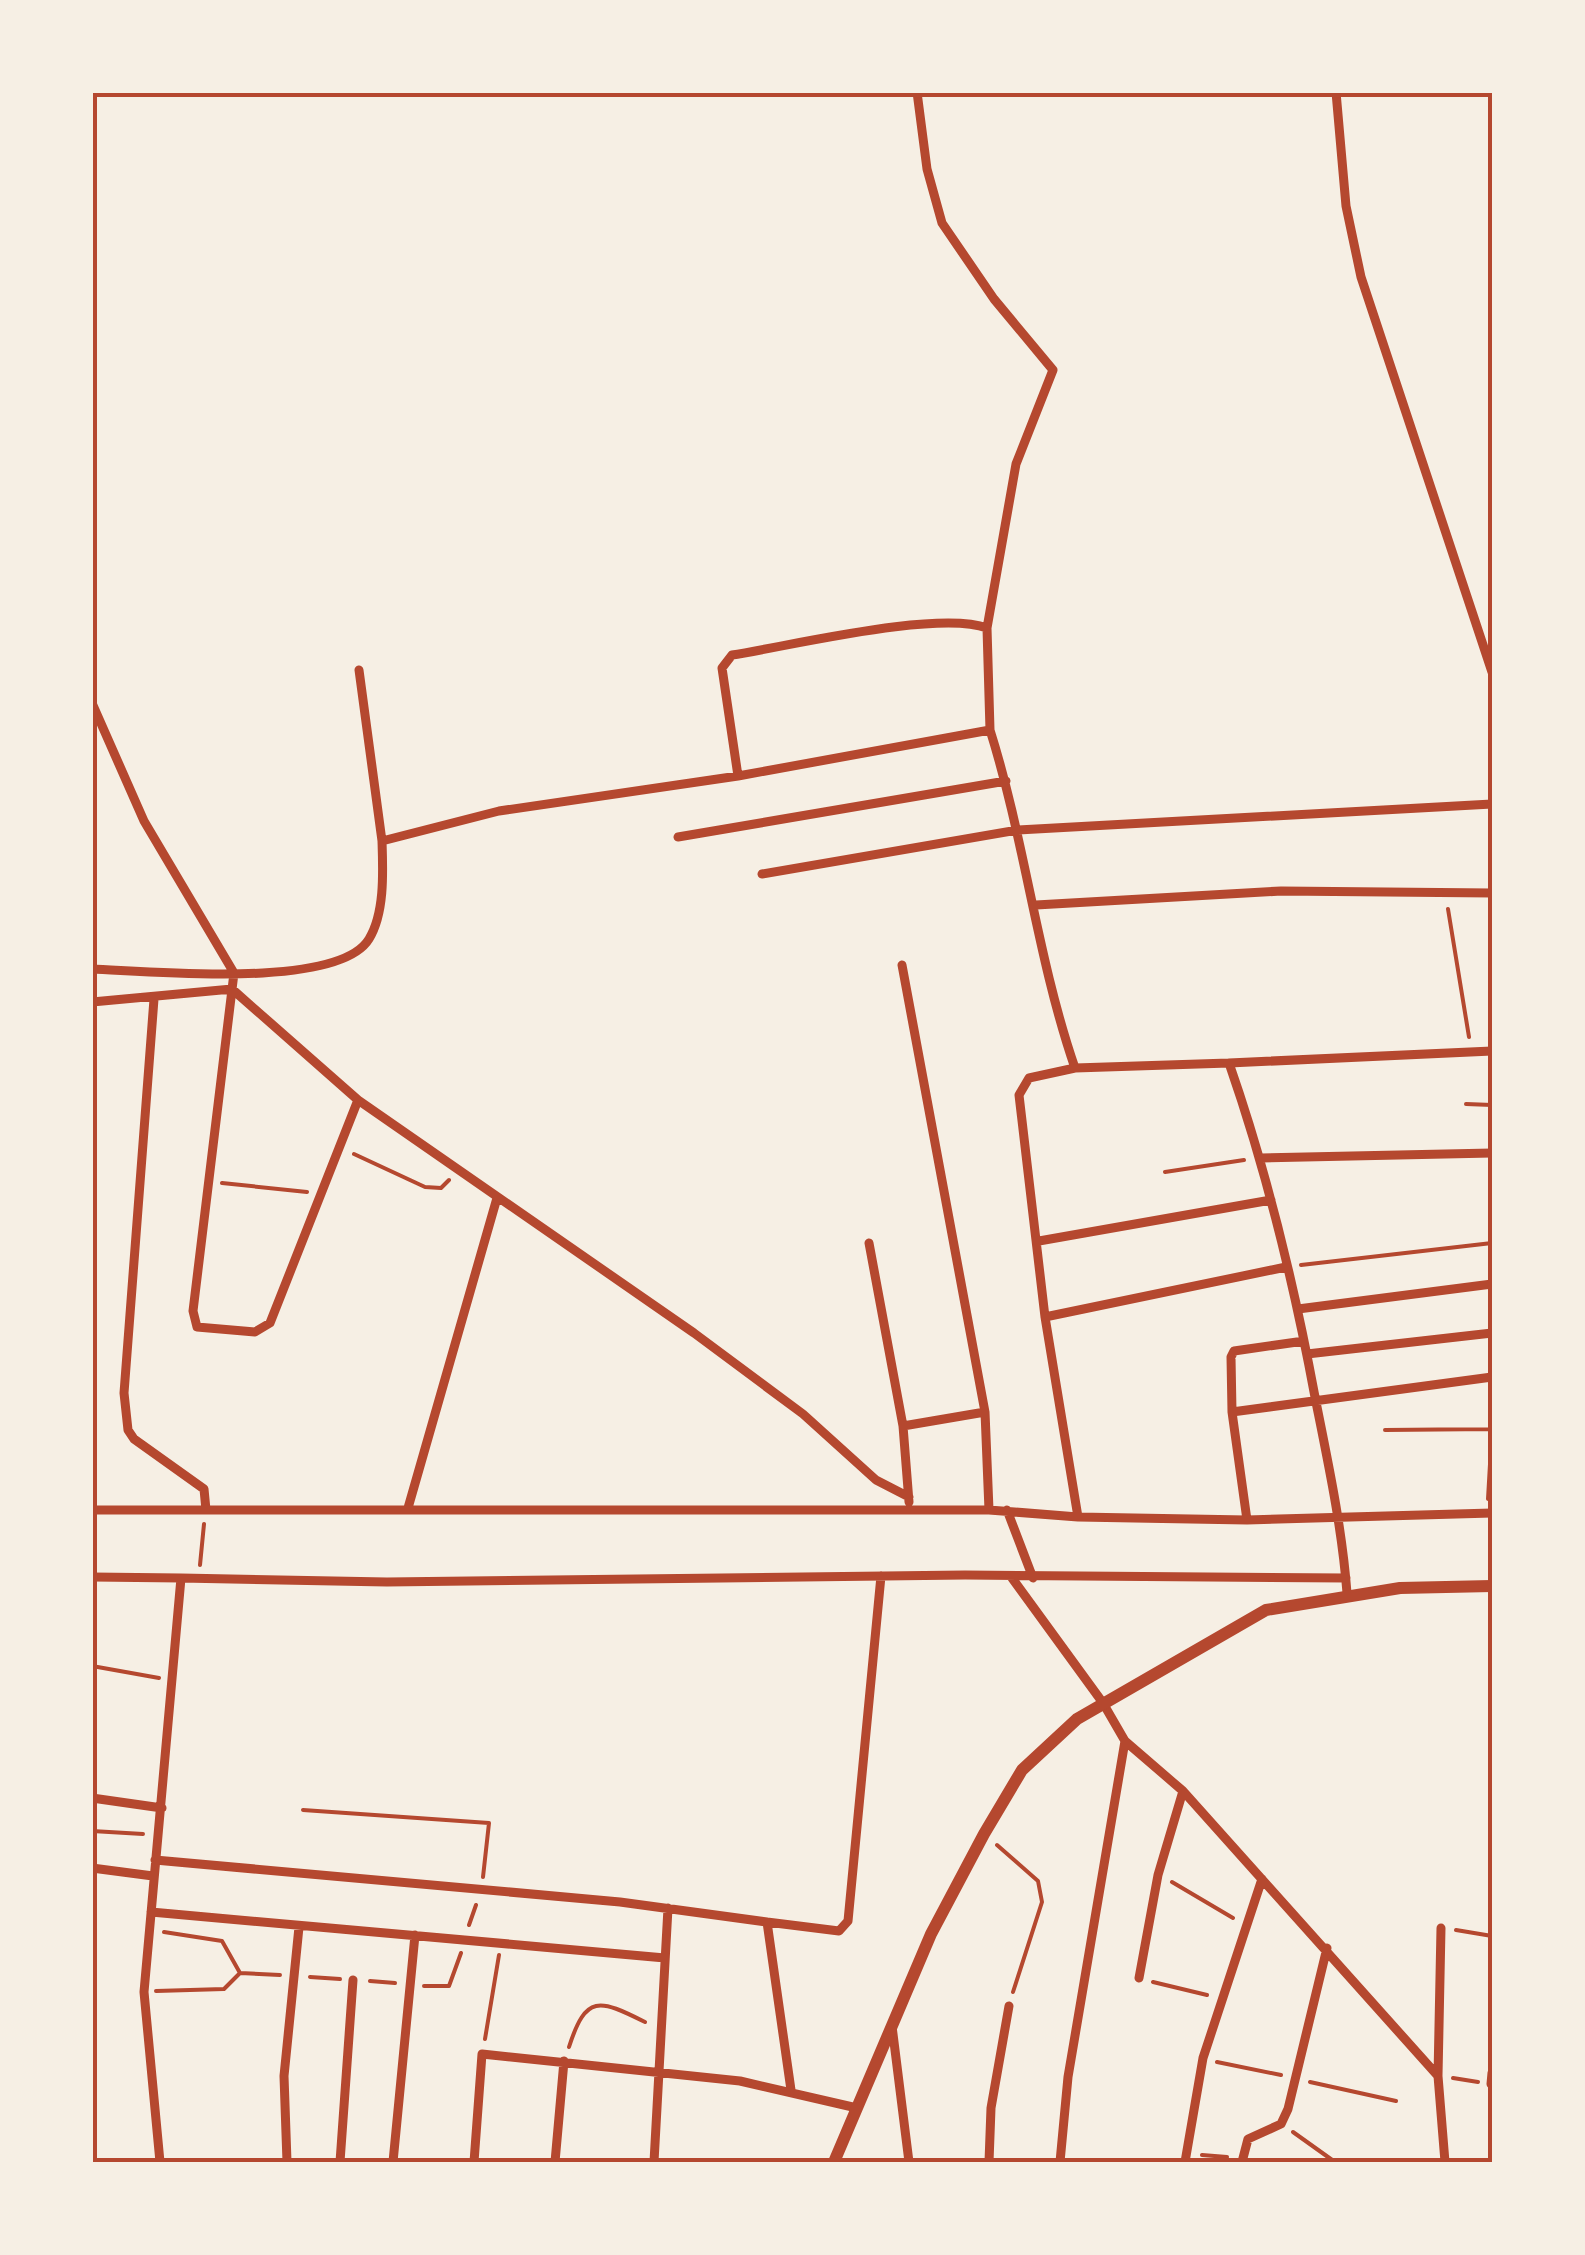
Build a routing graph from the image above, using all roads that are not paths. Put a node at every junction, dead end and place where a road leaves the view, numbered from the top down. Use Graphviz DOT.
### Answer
graph roads {
  1 [pos="917,92"];
  2 [pos="1336,92"];
  3 [pos="986,628"];
  4 [pos="360,670"];
  5 [pos="1492,672"];
  6 [pos="92,703"];
  7 [pos="990,730"];
  8 [pos="738,776"];
  9 [pos="1006,781"];
  10 [pos="1492,804"];
  11 [pos="1018,830"];
  12 [pos="678,837"];
  13 [pos="382,841"];
  14 [pos="762,874"];
  15 [pos="1492,893"];
  16 [pos="1036,905"];
  17 [pos="902,965"];
  18 [pos="92,969"];
  19 [pos="234,973"];
  20 [pos="232,989"];
  21 [pos="154,999"];
  22 [pos="92,1002"];
  23 [pos="1492,1051"];
  24 [pos="1229,1063"];
  25 [pos="1075,1068"];
  26 [pos="358,1100"];
  27 [pos="1492,1153"];
  28 [pos="1261,1158"];
  29 [pos="497,1198"];
  30 [pos="1271,1200"];
  31 [pos="1039,1241"];
  32 [pos="869,1243"];
  33 [pos="1286,1267"];
  34 [pos="1492,1284"];
  35 [pos="1298,1309"];
  36 [pos="1046,1316"];
  37 [pos="1492,1333"];
  38 [pos="1304,1341"];
  39 [pos="1308,1354"];
  40 [pos="1492,1377"];
  41 [pos="1316,1401"];
  42 [pos="985,1412"];
  43 [pos="1232,1412"];
  44 [pos="903,1426"];
  45 [pos="910,1502"];
  46 [pos="408,1508"];
  47 [pos="92,1510"];
  48 [pos="206,1510"];
  49 [pos="989,1510"];
  50 [pos="1007,1510"];
  51 [pos="1490,1512"];
  52 [pos="1336,1514"];
  53 [pos="1078,1517"];
  54 [pos="1247,1520"];
  55 [pos="92,1576"];
  56 [pos="882,1576"];
  57 [pos="180,1578"];
  58 [pos="1012,1578"];
  59 [pos="1033,1578"];
  60 [pos="1346,1578"];
  61 [pos="1492,1586"];
  62 [pos="1347,1594"];
  63 [pos="1103,1703"];
  64 [pos="1125,1741"];
  65 [pos="1183,1791"];
  66 [pos="92,1798"];
  67 [pos="162,1808"];
  68 [pos="155,1860"];
  69 [pos="92,1868"];
  70 [pos="153,1876"];
  71 [pos="1262,1879"];
  72 [pos="668,1908"];
  73 [pos="150,1912"];
  74 [pos="767,1922"];
  75 [pos="299,1927"];
  76 [pos="1441,1928"];
  77 [pos="415,1934"];
  78 [pos="1326,1948"];
  79 [pos="665,1958"];
  80 [pos="1139,1978"];
  81 [pos="353,1980"];
  82 [pos="1009,2006"];
  83 [pos="892,2026"];
  84 [pos="564,2061"];
  85 [pos="657,2072"];
  86 [pos="1492,2073"];
  87 [pos="1438,2076"];
  88 [pos="1492,2084"];
  89 [pos="791,2090"];
  90 [pos="857,2108"];
  91 [pos="1186,2158"];
  92 [pos="1242,2160"];
  93 [pos="160,2162"];
  94 [pos="288,2162"];
  95 [pos="340,2162"];
  96 [pos="393,2162"];
  97 [pos="474,2162"];
  98 [pos="555,2162"];
  99 [pos="654,2162"];
  100 [pos="834,2162"];
  101 [pos="909,2162"];
  102 [pos="988,2162"];
  103 [pos="1060,2162"];
  104 [pos="1445,2162"];
  1 -- 3 [label="street"];
  2 -- 5 [label="street"];
  3 -- 7 [label="street"];
  3 -- 8 [label="street"];
  4 -- 13 [label="street"];
  6 -- 19 [label="street"];
  7 -- 8 [label="street"];
  7 -- 9 [label="street"];
  8 -- 13 [label="street"];
  9 -- 11 [label="street"];
  9 -- 12 [label="street"];
  10 -- 11 [label="street"];
  11 -- 14 [label="street"];
  11 -- 16 [label="street"];
  13 -- 19 [label="street"];
  15 -- 16 [label="street"];
  16 -- 25 [label="street"];
  17 -- 42 [label="street"];
  18 -- 19 [label="street"];
  19 -- 20 [label="street"];
  20 -- 21 [label="street"];
  20 -- 26 [label="street"];
  20 -- 26 [label="street"];
  21 -- 22 [label="street"];
  21 -- 48 [label="street"];
  23 -- 24 [label="street"];
  24 -- 25 [label="street"];
  24 -- 28 [label="street"];
  25 -- 31 [label="street"];
  26 -- 29 [label="street"];
  27 -- 28 [label="street"];
  28 -- 30 [label="street"];
  29 -- 45 [label="street"];
  29 -- 46 [label="street"];
  30 -- 31 [label="street"];
  30 -- 33 [label="street"];
  31 -- 36 [label="street"];
  32 -- 44 [label="street"];
  33 -- 35 [label="street"];
  33 -- 36 [label="street"];
  34 -- 35 [label="street"];
  35 -- 38 [label="street"];
  36 -- 53 [label="street"];
  37 -- 39 [label="street"];
  38 -- 39 [label="street"];
  38 -- 43 [label="street"];
  39 -- 41 [label="street"];
  40 -- 41 [label="street"];
  41 -- 43 [label="street"];
  41 -- 52 [label="street"];
  42 -- 44 [label="street"];
  42 -- 49 [label="street"];
  43 -- 54 [label="street"];
  44 -- 45 [label="street"];
  45 -- 46 [label="street"];
  45 -- 49 [label="street"];
  46 -- 48 [label="street"];
  47 -- 48 [label="street"];
  49 -- 50 [label="street"];
  50 -- 53 [label="street"];
  50 -- 59 [label="street"];
  51 -- 52 [label="street"];
  52 -- 54 [label="street"];
  52 -- 60 [label="street"];
  53 -- 54 [label="street"];
  55 -- 57 [label="street"];
  56 -- 57 [label="street"];
  56 -- 58 [label="street"];
  56 -- 74 [label="street"];
  57 -- 67 [label="street"];
  58 -- 59 [label="street"];
  58 -- 63 [label="street"];
  59 -- 60 [label="street"];
  60 -- 62 [label="street"];
  61 -- 62 [label="main road"];
  62 -- 63 [label="main road"];
  63 -- 64 [label="street"];
  63 -- 83 [label="main road"];
  64 -- 65 [label="street"];
  64 -- 103 [label="street"];
  65 -- 71 [label="street"];
  65 -- 80 [label="street"];
  66 -- 67 [label="street"];
  67 -- 68 [label="street"];
  68 -- 70 [label="street"];
  68 -- 72 [label="street"];
  69 -- 70 [label="street"];
  70 -- 73 [label="street"];
  71 -- 78 [label="street"];
  71 -- 91 [label="street"];
  72 -- 74 [label="street"];
  72 -- 79 [label="street"];
  73 -- 75 [label="street"];
  73 -- 93 [label="street"];
  74 -- 89 [label="street"];
  75 -- 77 [label="street"];
  75 -- 94 [label="street"];
  76 -- 87 [label="street"];
  77 -- 79 [label="street"];
  77 -- 96 [label="street"];
  78 -- 87 [label="street"];
  78 -- 92 [label="street"];
  79 -- 85 [label="street"];
  81 -- 95 [label="street"];
  82 -- 102 [label="street"];
  83 -- 90 [label="main road"];
  83 -- 101 [label="street"];
  84 -- 85 [label="street"];
  84 -- 97 [label="street"];
  84 -- 98 [label="street"];
  85 -- 89 [label="street"];
  85 -- 99 [label="street"];
  86 -- 88 [label="street"];
  87 -- 104 [label="street"];
  89 -- 90 [label="street"];
  90 -- 100 [label="main road"];
}
